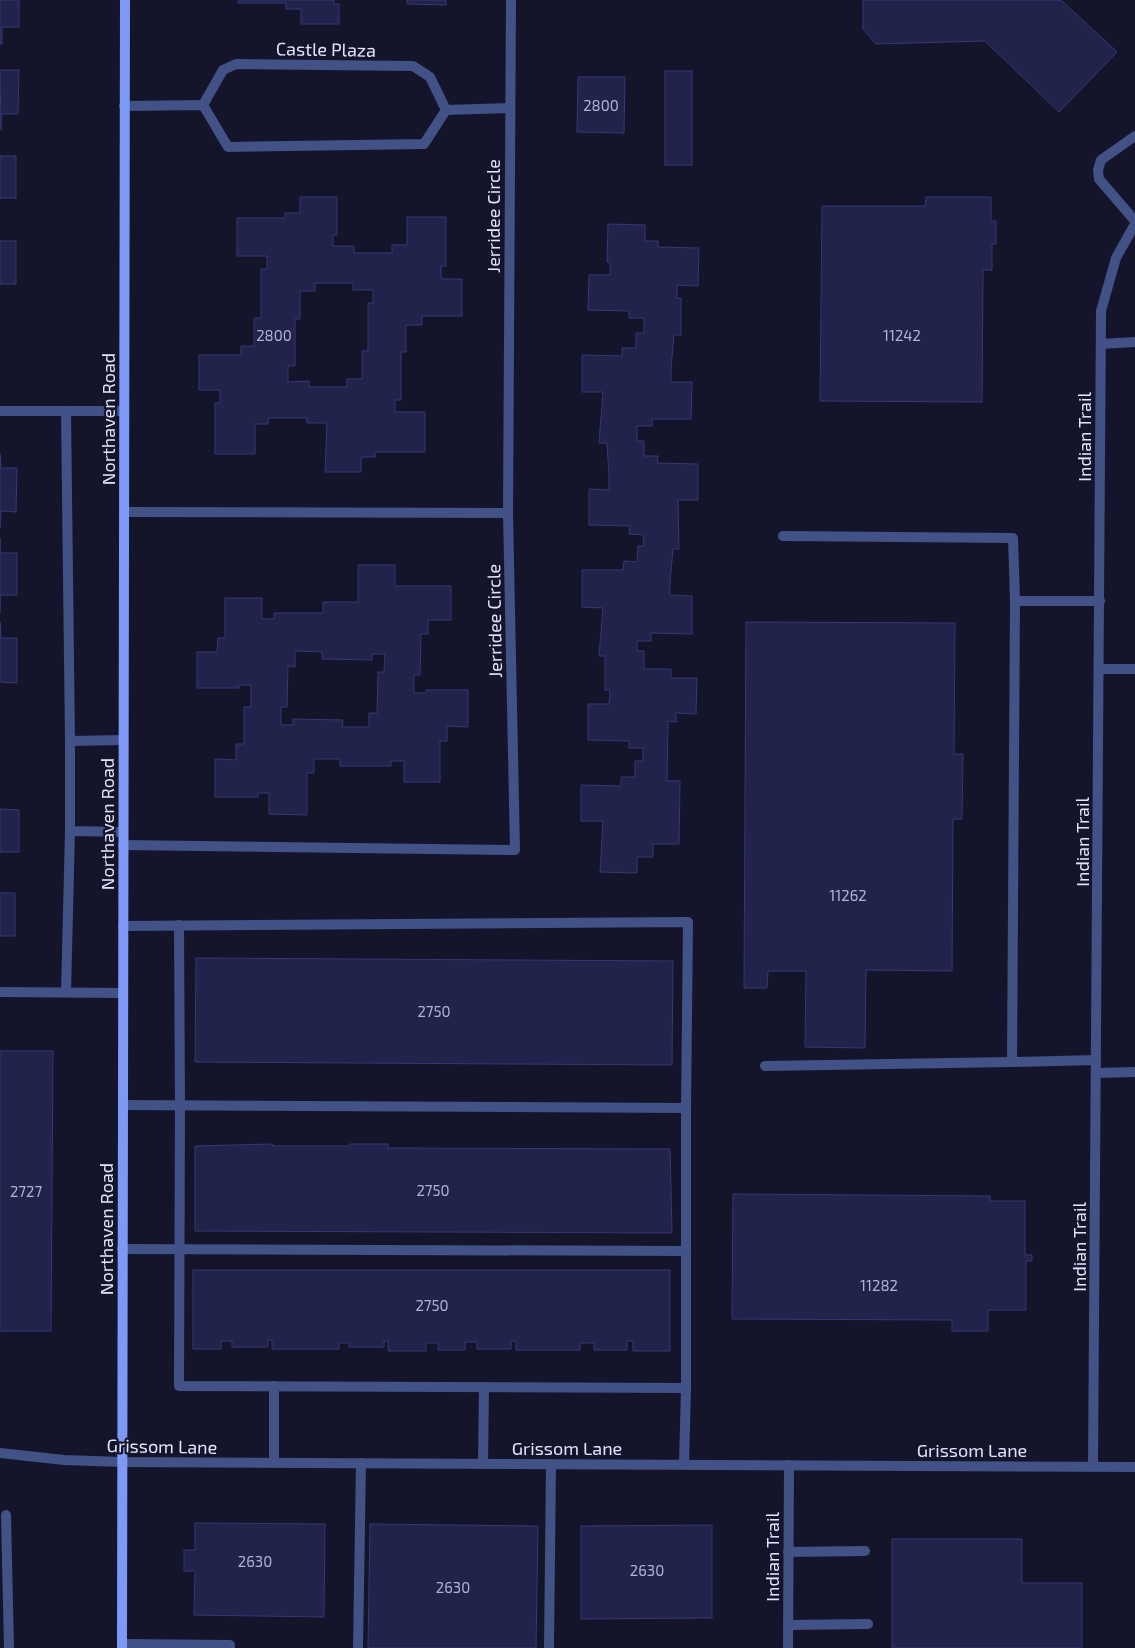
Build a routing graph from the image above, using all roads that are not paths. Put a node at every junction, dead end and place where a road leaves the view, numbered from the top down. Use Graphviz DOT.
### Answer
graph roads {
  1 [pos="125,0"];
  2 [pos="511,0"];
  3 [pos="203,105"];
  4 [pos="124,106"];
  5 [pos="510,108"];
  6 [pos="446,110"];
  7 [pos="1135,136"];
  8 [pos="1135,222"];
  9 [pos="1135,342"];
  10 [pos="1101,344"];
  11 [pos="0,411"];
  12 [pos="66,411"];
  13 [pos="124,411"];
  14 [pos="124,512"];
  15 [pos="508,512"];
  16 [pos="783,536"];
  17 [pos="1015,601"];
  18 [pos="1100,601"];
  19 [pos="1099,669"];
  20 [pos="1135,669"];
  21 [pos="123,740"];
  22 [pos="70,741"];
  23 [pos="70,831"];
  24 [pos="123,832"];
  25 [pos="123,845"];
  26 [pos="179,925"];
  27 [pos="123,926"];
  28 [pos="0,992"];
  29 [pos="66,992"];
  30 [pos="123,993"];
  31 [pos="1096,1060"];
  32 [pos="1012,1062"];
  33 [pos="765,1066"];
  34 [pos="1135,1072"];
  35 [pos="1096,1073"];
  36 [pos="123,1105"];
  37 [pos="180,1106"];
  38 [pos="686,1108"];
  39 [pos="122,1249"];
  40 [pos="179,1249"];
  41 [pos="686,1251"];
  42 [pos="274,1386"];
  43 [pos="484,1387"];
  44 [pos="686,1388"];
  45 [pos="0,1453"];
  46 [pos="122,1462"];
  47 [pos="274,1463"];
  48 [pos="361,1463"];
  49 [pos="483,1464"];
  50 [pos="551,1464"];
  51 [pos="684,1464"];
  52 [pos="789,1465"];
  53 [pos="1093,1466"];
  54 [pos="1135,1467"];
  55 [pos="6,1515"];
  56 [pos="865,1551"];
  57 [pos="788,1552"];
  58 [pos="868,1624"];
  59 [pos="788,1625"];
  60 [pos="122,1646"];
  61 [pos="9,1648"];
  62 [pos="230,1648"];
  63 [pos="358,1648"];
  64 [pos="549,1648"];
  65 [pos="788,1648"];
  1 -- 4 [label="street, Northaven Road"];
  2 -- 5 [label="street, Jerridee Circle"];
  3 -- 4 [label="street"];
  3 -- 6 [label="street"];
  3 -- 6 [label="street, Castle Plaza"];
  4 -- 13 [label="street, Northaven Road"];
  5 -- 6 [label="street"];
  5 -- 15 [label="street, Jerridee Circle"];
  7 -- 8 [label="street"];
  8 -- 10 [label="street, Indian Trail"];
  9 -- 10 [label="street"];
  10 -- 18 [label="street, Indian Trail"];
  11 -- 12 [label="street"];
  12 -- 13 [label="street"];
  12 -- 22 [label="street"];
  13 -- 14 [label="street, Northaven Road"];
  14 -- 15 [label="street"];
  14 -- 21 [label="street, Northaven Road"];
  15 -- 25 [label="street, Jerridee Circle"];
  16 -- 17 [label="street"];
  17 -- 18 [label="street"];
  17 -- 32 [label="street"];
  18 -- 19 [label="street, Indian Trail"];
  19 -- 20 [label="street"];
  19 -- 31 [label="street, Indian Trail"];
  21 -- 22 [label="street"];
  21 -- 24 [label="street, Northaven Road"];
  22 -- 23 [label="street"];
  23 -- 24 [label="street"];
  23 -- 29 [label="street"];
  24 -- 25 [label="street, Northaven Road"];
  25 -- 27 [label="street, Northaven Road"];
  26 -- 27 [label="street"];
  26 -- 37 [label="street"];
  26 -- 38 [label="street"];
  27 -- 30 [label="street, Northaven Road"];
  28 -- 29 [label="street"];
  29 -- 30 [label="street"];
  30 -- 36 [label="street, Northaven Road"];
  31 -- 32 [label="street"];
  31 -- 35 [label="street, Indian Trail"];
  32 -- 33 [label="street"];
  34 -- 35 [label="street"];
  35 -- 53 [label="street, Indian Trail"];
  36 -- 37 [label="street"];
  36 -- 39 [label="street, Northaven Road"];
  37 -- 38 [label="street"];
  37 -- 40 [label="street"];
  38 -- 41 [label="street"];
  39 -- 40 [label="street"];
  39 -- 46 [label="street, Northaven Road"];
  40 -- 41 [label="street"];
  40 -- 42 [label="street"];
  41 -- 44 [label="street"];
  42 -- 43 [label="street"];
  42 -- 47 [label="street"];
  43 -- 44 [label="street"];
  43 -- 49 [label="street"];
  44 -- 51 [label="street"];
  45 -- 46 [label="street, Grissom Lane"];
  46 -- 47 [label="street, Grissom Lane"];
  46 -- 60 [label="street, Northaven Road"];
  47 -- 48 [label="street, Grissom Lane"];
  48 -- 49 [label="street, Grissom Lane"];
  48 -- 63 [label="street"];
  49 -- 50 [label="street, Grissom Lane"];
  50 -- 51 [label="street, Grissom Lane"];
  50 -- 64 [label="street"];
  51 -- 52 [label="street, Grissom Lane"];
  52 -- 53 [label="street, Grissom Lane"];
  52 -- 57 [label="street, Indian Trail"];
  53 -- 54 [label="street, Grissom Lane"];
  55 -- 61 [label="street"];
  56 -- 57 [label="street"];
  57 -- 59 [label="street, Indian Trail"];
  58 -- 59 [label="street"];
  59 -- 65 [label="street, Indian Trail"];
  60 -- 62 [label="street"];
}
